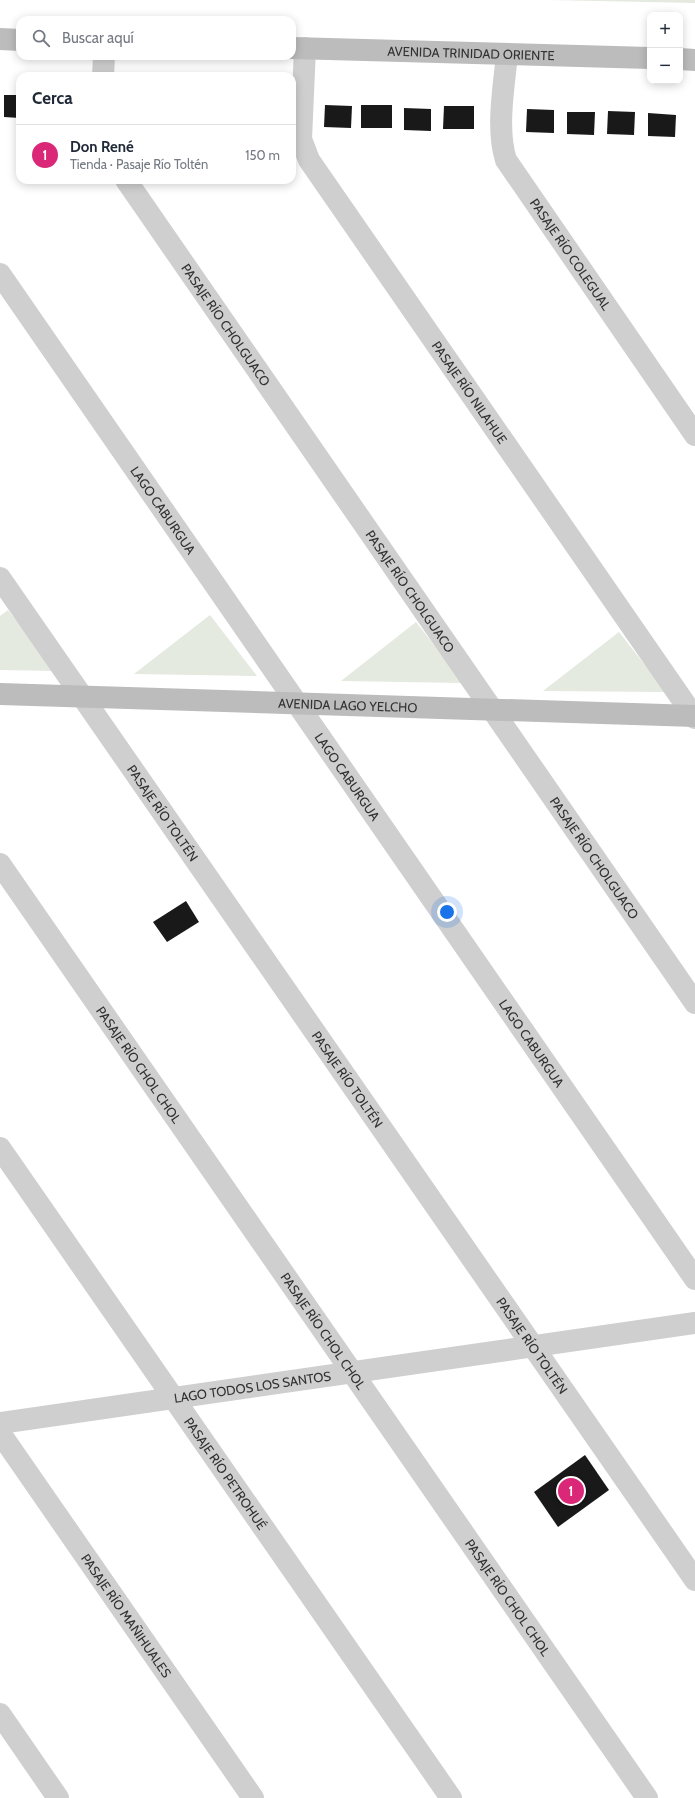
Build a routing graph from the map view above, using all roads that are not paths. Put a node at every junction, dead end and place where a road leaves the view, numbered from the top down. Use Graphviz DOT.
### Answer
graph roads {
  1 [pos="0,40"];
  2 [pos="16,40"];
  3 [pos="299,48"];
  4 [pos="507,54"];
  5 [pos="647,58"];
  6 [pos="683,59"];
  7 [pos="104,60"];
  8 [pos="695,60"];
  9 [pos="103,72"];
  10 [pos="129,184"];
  11 [pos="0,274"];
  12 [pos="695,435"];
  13 [pos="0,578"];
  14 [pos="0,694"];
  15 [pos="83,697"];
  16 [pos="297,703"];
  17 [pos="492,709"];
  18 [pos="694,716"];
  19 [pos="0,864"];
  20 [pos="695,1003"];
  21 [pos="0,1148"];
  22 [pos="695,1279"];
  23 [pos="695,1323"];
  24 [pos="533,1346"];
  25 [pos="352,1373"];
  26 [pos="174,1398"];
  27 [pos="0,1423"];
  28 [pos="0,1432"];
  29 [pos="695,1580"];
  30 [pos="0,1714"];
  31 [pos="58,1798"];
  32 [pos="253,1798"];
  33 [pos="451,1798"];
  34 [pos="646,1798"];
  1 -- 2 [label="street"];
  3 -- 4 [label="street, AVENIDA TRINIDAD ORIENTE"];
  3 -- 18 [label="street, PASAJE RÍO NILAHUE"];
  4 -- 5 [label="street, AVENIDA TRINIDAD ORIENTE"];
  4 -- 12 [label="street, PASAJE RÍO COLEGUAL"];
  6 -- 8 [label="street"];
  7 -- 9 [label="street"];
  10 -- 17 [label="street, PASAJE RÍO CHOLGUACO"];
  11 -- 16 [label="street, LAGO CABURGUA"];
  13 -- 15 [label="street, PASAJE RÍO TOLTÉN"];
  14 -- 15 [label="street, AVENIDA LAGO YELCHO"];
  15 -- 16 [label="street, AVENIDA LAGO YELCHO"];
  15 -- 24 [label="street, PASAJE RÍO TOLTÉN"];
  16 -- 17 [label="street, AVENIDA LAGO YELCHO"];
  16 -- 22 [label="street, LAGO CABURGUA"];
  17 -- 18 [label="street, AVENIDA LAGO YELCHO"];
  17 -- 20 [label="street, PASAJE RÍO CHOLGUACO"];
  19 -- 25 [label="street, PASAJE RÍO CHOL CHOL"];
  21 -- 26 [label="street, PASAJE RÍO PETROHUÉ"];
  23 -- 24 [label="street, LAGO TODOS LOS SANTOS"];
  24 -- 25 [label="street, LAGO TODOS LOS SANTOS"];
  24 -- 29 [label="street, PASAJE RÍO TOLTÉN"];
  25 -- 26 [label="street, LAGO TODOS LOS SANTOS"];
  25 -- 34 [label="street, PASAJE RÍO CHOL CHOL"];
  26 -- 27 [label="street, LAGO TODOS LOS SANTOS"];
  26 -- 33 [label="street, PASAJE RÍO PETROHUÉ"];
  28 -- 32 [label="street, PASAJE RÍO MAÑIHUALES"];
  30 -- 31 [label="street"];
}
